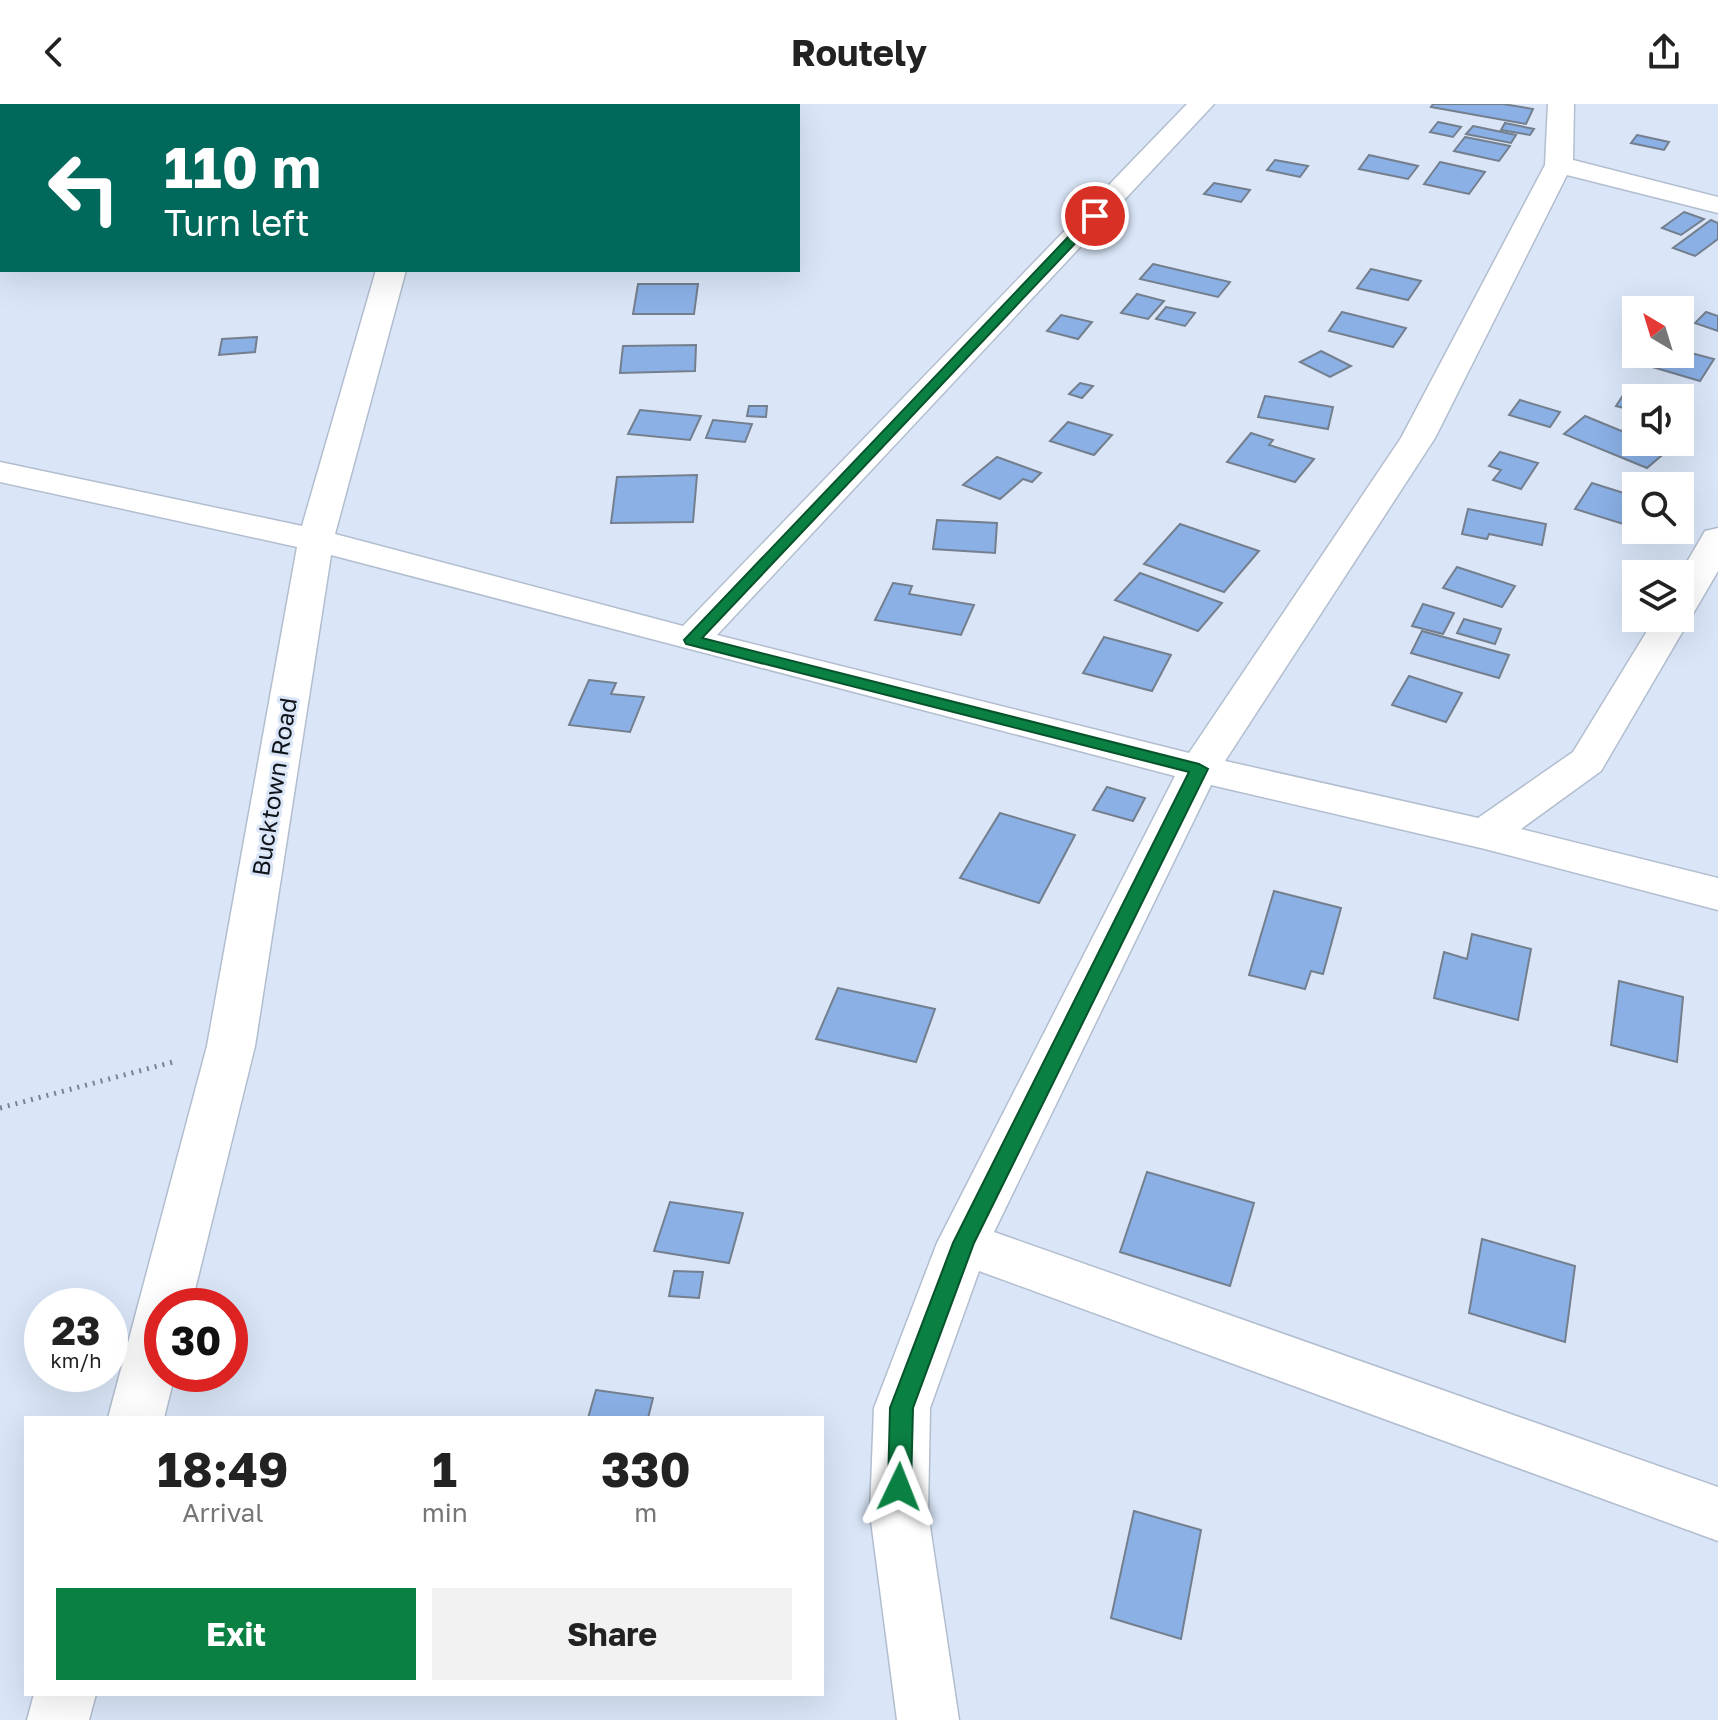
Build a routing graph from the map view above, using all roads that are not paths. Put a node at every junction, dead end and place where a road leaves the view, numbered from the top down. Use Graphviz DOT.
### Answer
graph roads {
  1 [pos="1201,104"];
  2 [pos="1561,104"];
  3 [pos="1559,165"];
  4 [pos="1718,205"];
  5 [pos="390,272"];
  6 [pos="0,472"];
  7 [pos="1718,539"];
  8 [pos="316,540"];
  9 [pos="1694,582"];
  10 [pos="1665,632"];
  11 [pos="691,640"];
  12 [pos="1199,769"];
  13 [pos="1485,834"];
  14 [pos="1718,894"];
  15 [pos="963,1243"];
  16 [pos="170,1288"];
  17 [pos="144,1387"];
  18 [pos="137,1416"];
  19 [pos="1718,1514"];
  20 [pos="64,1696"];
  21 [pos="58,1720"];
  22 [pos="928,1720"];
  1 -- 11 [label="street"];
  2 -- 3 [label="street"];
  3 -- 4 [label="street"];
  3 -- 12 [label="street"];
  5 -- 8 [label="street, Bucktown Road"];
  6 -- 8 [label="street"];
  7 -- 9 [label="street"];
  8 -- 11 [label="street"];
  8 -- 16 [label="street, Bucktown Road"];
  10 -- 13 [label="street"];
  11 -- 12 [label="street"];
  12 -- 13 [label="street"];
  12 -- 15 [label="street"];
  13 -- 14 [label="street"];
  15 -- 19 [label="street"];
  15 -- 22 [label="street"];
  17 -- 18 [label="street"];
  20 -- 21 [label="street"];
}
